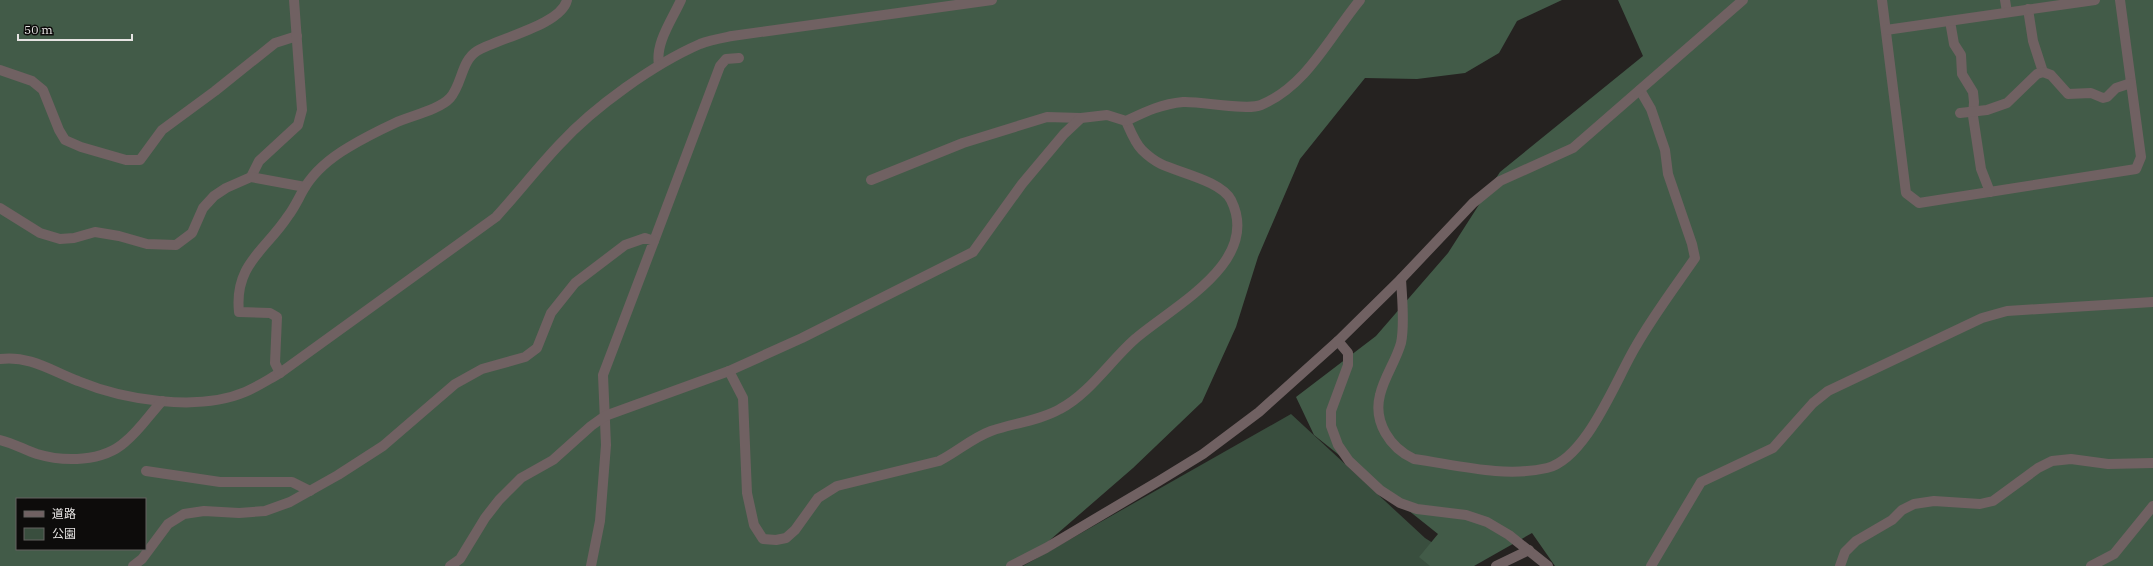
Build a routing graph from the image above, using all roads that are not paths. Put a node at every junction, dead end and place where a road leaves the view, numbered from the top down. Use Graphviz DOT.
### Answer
graph roads {
  1 [pos="294,0"];
  2 [pos="567,0"];
  3 [pos="681,0"];
  4 [pos="986,0"];
  5 [pos="1360,0"];
  6 [pos="1744,0"];
  7 [pos="1882,0"];
  8 [pos="2005,0"];
  9 [pos="2095,0"];
  10 [pos="2120,0"];
  11 [pos="2028,9"];
  12 [pos="2007,12"];
  13 [pos="1950,21"];
  14 [pos="1886,30"];
  15 [pos="297,36"];
  16 [pos="739,58"];
  17 [pos="659,65"];
  18 [pos="0,70"];
  19 [pos="2043,72"];
  20 [pos="2131,83"];
  21 [pos="1640,90"];
  22 [pos="1973,112"];
  23 [pos="1960,114"];
  24 [pos="1081,118"];
  25 [pos="1126,121"];
  26 [pos="251,177"];
  27 [pos="872,180"];
  28 [pos="305,187"];
  29 [pos="1990,192"];
  30 [pos="0,208"];
  31 [pos="654,242"];
  32 [pos="1401,279"];
  33 [pos="2153,302"];
  34 [pos="1338,341"];
  35 [pos="0,359"];
  36 [pos="729,371"];
  37 [pos="280,373"];
  38 [pos="162,401"];
  39 [pos="605,416"];
  40 [pos="0,440"];
  41 [pos="2153,463"];
  42 [pos="146,471"];
  43 [pos="310,491"];
  44 [pos="2153,506"];
  45 [pos="1529,550"];
  46 [pos="133,566"];
  47 [pos="450,566"];
  48 [pos="591,566"];
  49 [pos="1011,566"];
  50 [pos="1496,566"];
  51 [pos="1548,566"];
  52 [pos="1651,566"];
  53 [pos="1840,566"];
  54 [pos="2091,566"];
  1 -- 15 [label="street"];
  2 -- 28 [label="street"];
  3 -- 17 [label="street"];
  4 -- 17 [label="street"];
  5 -- 25 [label="street"];
  6 -- 21 [label="street"];
  7 -- 14 [label="street"];
  8 -- 12 [label="street"];
  9 -- 11 [label="street"];
  10 -- 20 [label="street"];
  11 -- 12 [label="street"];
  11 -- 19 [label="street"];
  12 -- 13 [label="street"];
  13 -- 14 [label="street"];
  13 -- 22 [label="street"];
  14 -- 29 [label="street"];
  15 -- 18 [label="street"];
  15 -- 26 [label="street"];
  16 -- 31 [label="street"];
  17 -- 37 [label="street"];
  19 -- 20 [label="street"];
  19 -- 22 [label="street"];
  20 -- 29 [label="street"];
  21 -- 32 [label="street"];
  21 -- 32 [label="street"];
  22 -- 23 [label="street"];
  22 -- 29 [label="street"];
  24 -- 25 [label="street"];
  24 -- 27 [label="street"];
  24 -- 36 [label="street"];
  25 -- 36 [label="street"];
  26 -- 28 [label="street"];
  26 -- 30 [label="street"];
  28 -- 37 [label="street"];
  31 -- 39 [label="street"];
  31 -- 43 [label="street"];
  32 -- 34 [label="street"];
  33 -- 52 [label="street"];
  34 -- 45 [label="street"];
  34 -- 49 [label="street"];
  35 -- 38 [label="street"];
  36 -- 39 [label="street"];
  37 -- 38 [label="street"];
  38 -- 40 [label="street"];
  39 -- 47 [label="street"];
  39 -- 48 [label="street"];
  41 -- 53 [label="street"];
  42 -- 43 [label="street"];
  43 -- 46 [label="street"];
  44 -- 54 [label="street"];
  45 -- 50 [label="street"];
  45 -- 51 [label="street"];
}
